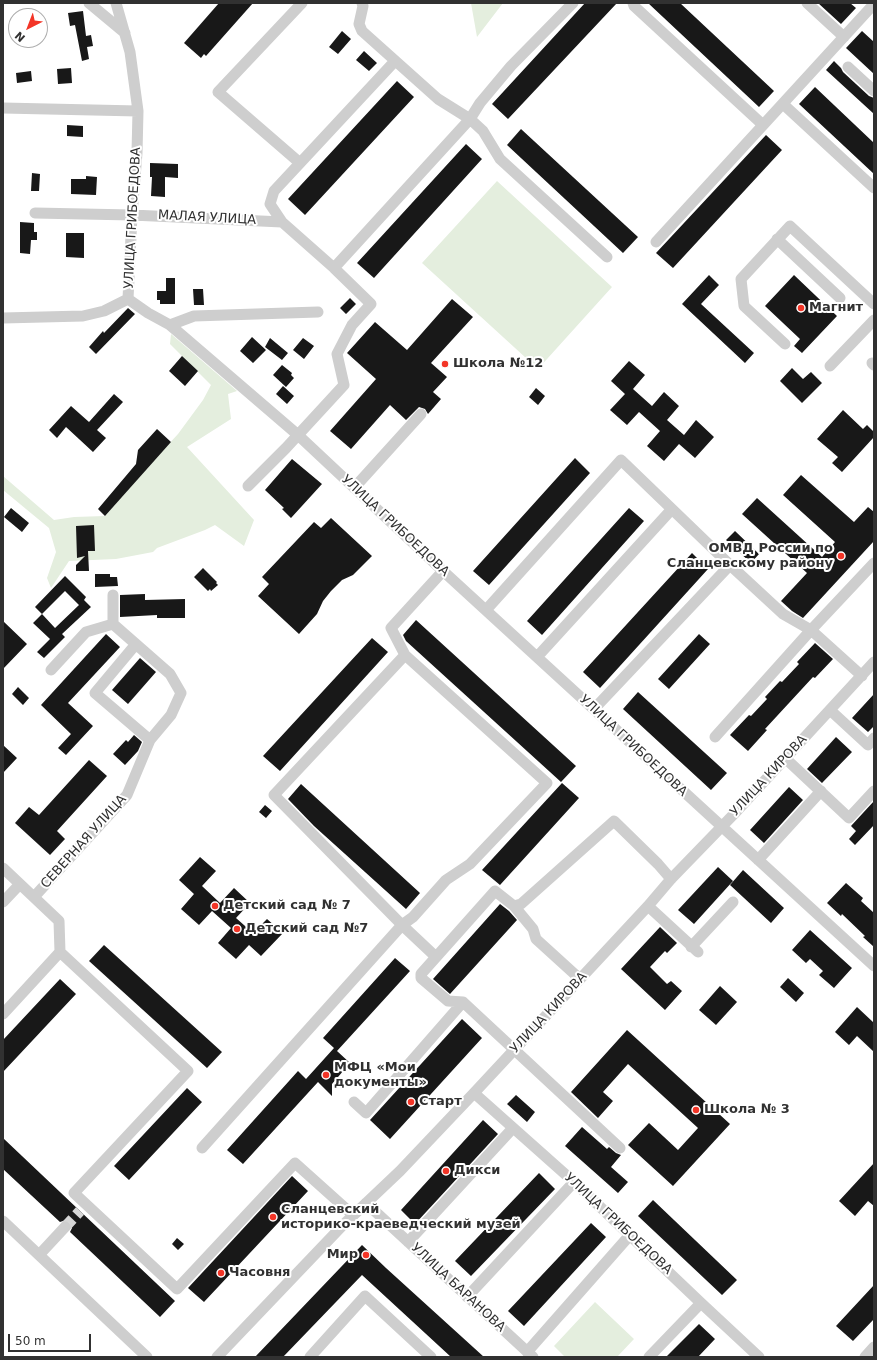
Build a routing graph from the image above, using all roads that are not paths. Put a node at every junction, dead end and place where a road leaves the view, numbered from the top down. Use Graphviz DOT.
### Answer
graph roads {
  1 [pos="89,3"];
  2 [pos="116,3"];
  3 [pos="302,3"];
  4 [pos="362,3"];
  5 [pos="573,3"];
  6 [pos="633,3"];
  7 [pos="807,3"];
  8 [pos="874,4"];
  9 [pos="125,33"];
  10 [pos="844,37"];
  11 [pos="395,61"];
  12 [pos="848,67"];
  13 [pos="874,91"];
  14 [pos="783,104"];
  15 [pos="3,108"];
  16 [pos="138,111"];
  17 [pos="470,119"];
  18 [pos="763,125"];
  19 [pos="300,163"];
  20 [pos="874,188"];
  21 [pos="35,214"];
  22 [pos="132,215"];
  23 [pos="282,222"];
  24 [pos="777,239"];
  25 [pos="656,242"];
  26 [pos="607,257"];
  27 [pos="334,268"];
  28 [pos="840,298"];
  29 [pos="128,299"];
  30 [pos="874,304"];
  31 [pos="318,312"];
  32 [pos="3,318"];
  33 [pos="874,320"];
  34 [pos="170,325"];
  35 [pos="785,344"];
  36 [pos="830,366"];
  37 [pos="421,414"];
  38 [pos="298,436"];
  39 [pos="248,486"];
  40 [pos="354,488"];
  41 [pos="672,509"];
  42 [pos="874,563"];
  43 [pos="730,565"];
  44 [pos="443,571"];
  45 [pos="113,595"];
  46 [pos="486,610"];
  47 [pos="113,624"];
  48 [pos="811,630"];
  49 [pos="136,644"];
  50 [pos="405,655"];
  51 [pos="537,657"];
  52 [pos="874,662"];
  53 [pos="51,670"];
  54 [pos="862,676"];
  55 [pos="594,709"];
  56 [pos="830,710"];
  57 [pos="715,737"];
  58 [pos="150,740"];
  59 [pos="872,745"];
  60 [pos="785,758"];
  61 [pos="874,791"];
  62 [pos="821,792"];
  63 [pos="721,827"];
  64 [pos="758,860"];
  65 [pos="3,868"];
  66 [pos="671,879"];
  67 [pos="20,884"];
  68 [pos="34,898"];
  69 [pos="3,902"];
  70 [pos="733,902"];
  71 [pos="514,906"];
  72 [pos="648,906"];
  73 [pos="402,925"];
  74 [pos="60,952"];
  75 [pos="436,956"];
  76 [pos="874,966"];
  77 [pos="580,979"];
  78 [pos="463,1002"];
  79 [pos="3,1014"];
  80 [pos="514,1050"];
  81 [pos="474,1093"];
  82 [pos="354,1102"];
  83 [pos="513,1128"];
  84 [pos="202,1148"];
  85 [pos="620,1148"];
  86 [pos="574,1182"];
  87 [pos="366,1203"];
  88 [pos="353,1215"];
  89 [pos="3,1222"];
  90 [pos="65,1227"];
  91 [pos="630,1235"];
  92 [pos="408,1242"];
  93 [pos="39,1255"];
  94 [pos="467,1297"];
  95 [pos="701,1303"];
  96 [pos="874,1347"];
  97 [pos="530,1354"];
  98 [pos="147,1357"];
  99 [pos="217,1357"];
  100 [pos="310,1357"];
  101 [pos="431,1357"];
  102 [pos="648,1357"];
  103 [pos="760,1357"];
  104 [pos="865,1357"];
  1 -- 9 [label="street"];
  2 -- 9 [label="street, УЛИЦА ГРИБОЕДОВА"];
  3 -- 19 [label="street"];
  4 -- 11 [label="street"];
  5 -- 17 [label="street"];
  6 -- 18 [label="street"];
  7 -- 10 [label="street"];
  8 -- 10 [label="street"];
  9 -- 16 [label="street, УЛИЦА ГРИБОЕДОВА"];
  10 -- 14 [label="street"];
  11 -- 17 [label="street"];
  11 -- 19 [label="street"];
  12 -- 13 [label="street"];
  14 -- 18 [label="street"];
  14 -- 20 [label="street"];
  15 -- 16 [label="street"];
  16 -- 22 [label="street, УЛИЦА ГРИБОЕДОВА"];
  17 -- 26 [label="street"];
  17 -- 27 [label="street"];
  18 -- 25 [label="street"];
  19 -- 23 [label="street"];
  21 -- 22 [label="street, МАЛАЯ УЛИЦА"];
  22 -- 23 [label="street, МАЛАЯ УЛИЦА"];
  22 -- 29 [label="street, УЛИЦА ГРИБОЕДОВА"];
  23 -- 27 [label="street"];
  24 -- 28 [label="street"];
  24 -- 30 [label="street"];
  24 -- 35 [label="street"];
  27 -- 38 [label="street"];
  29 -- 32 [label="street"];
  29 -- 34 [label="street, УЛИЦА ГРИБОЕДОВА"];
  31 -- 34 [label="street"];
  33 -- 36 [label="street"];
  34 -- 38 [label="street, УЛИЦА ГРИБОЕДОВА"];
  37 -- 40 [label="street"];
  38 -- 39 [label="street"];
  38 -- 40 [label="street, УЛИЦА ГРИБОЕДОВА"];
  40 -- 44 [label="street, УЛИЦА ГРИБОЕДОВА"];
  41 -- 43 [label="street"];
  41 -- 46 [label="street"];
  41 -- 51 [label="street"];
  42 -- 48 [label="street"];
  43 -- 48 [label="street"];
  43 -- 55 [label="street"];
  44 -- 46 [label="street, УЛИЦА ГРИБОЕДОВА"];
  44 -- 50 [label="street"];
  45 -- 47 [label="street"];
  46 -- 51 [label="street, УЛИЦА ГРИБОЕДОВА"];
  47 -- 49 [label="street, СЕВЕРНАЯ УЛИЦА"];
  47 -- 53 [label="street"];
  48 -- 54 [label="street"];
  48 -- 57 [label="street"];
  49 -- 58 [label="street, СЕВЕРНАЯ УЛИЦА"];
  49 -- 58 [label="street"];
  50 -- 73 [label="street"];
  50 -- 73 [label="street"];
  51 -- 55 [label="street, УЛИЦА ГРИБОЕДОВА"];
  52 -- 54 [label="street, УЛИЦА КИРОВА"];
  54 -- 56 [label="street, УЛИЦА КИРОВА"];
  55 -- 63 [label="street, УЛИЦА ГРИБОЕДОВА"];
  56 -- 59 [label="street"];
  56 -- 60 [label="street, УЛИЦА КИРОВА"];
  58 -- 68 [label="street, СЕВЕРНАЯ УЛИЦА"];
  60 -- 62 [label="street"];
  60 -- 63 [label="street, УЛИЦА КИРОВА"];
  61 -- 62 [label="street"];
  62 -- 64 [label="street"];
  63 -- 64 [label="street, УЛИЦА ГРИБОЕДОВА"];
  63 -- 66 [label="street, УЛИЦА КИРОВА"];
  64 -- 76 [label="street, УЛИЦА ГРИБОЕДОВА"];
  65 -- 67 [label="street"];
  66 -- 71 [label="street"];
  66 -- 72 [label="street, УЛИЦА КИРОВА"];
  67 -- 68 [label="street"];
  67 -- 69 [label="street"];
  68 -- 74 [label="street"];
  70 -- 72 [label="street"];
  71 -- 75 [label="street"];
  71 -- 77 [label="street"];
  72 -- 77 [label="street, УЛИЦА КИРОВА"];
  73 -- 75 [label="street"];
  73 -- 84 [label="street"];
  74 -- 79 [label="street"];
  74 -- 88 [label="street"];
  75 -- 78 [label="street"];
  77 -- 80 [label="street, УЛИЦА КИРОВА"];
  78 -- 80 [label="street"];
  78 -- 82 [label="street"];
  80 -- 81 [label="street, УЛИЦА КИРОВА"];
  80 -- 85 [label="street"];
  81 -- 83 [label="street, УЛИЦА ГРИБОЕДОВА"];
  81 -- 87 [label="street, УЛИЦА КИРОВА"];
  83 -- 86 [label="street, УЛИЦА ГРИБОЕДОВА"];
  83 -- 92 [label="street"];
  86 -- 91 [label="street, УЛИЦА ГРИБОЕДОВА"];
  86 -- 94 [label="street"];
  87 -- 88 [label="street, УЛИЦА КИРОВА"];
  87 -- 92 [label="street, УЛИЦА БАРАНОВА"];
  88 -- 99 [label="street, УЛИЦА КИРОВА"];
  89 -- 93 [label="street"];
  90 -- 93 [label="street"];
  91 -- 95 [label="street, УЛИЦА ГРИБОЕДОВА"];
  91 -- 97 [label="street"];
  92 -- 94 [label="street, УЛИЦА БАРАНОВА"];
  93 -- 98 [label="street"];
  94 -- 97 [label="street, УЛИЦА БАРАНОВА"];
  95 -- 102 [label="street"];
  95 -- 103 [label="street, УЛИЦА ГРИБОЕДОВА"];
  96 -- 104 [label="street"];
  100 -- 101 [label="street"];
}
